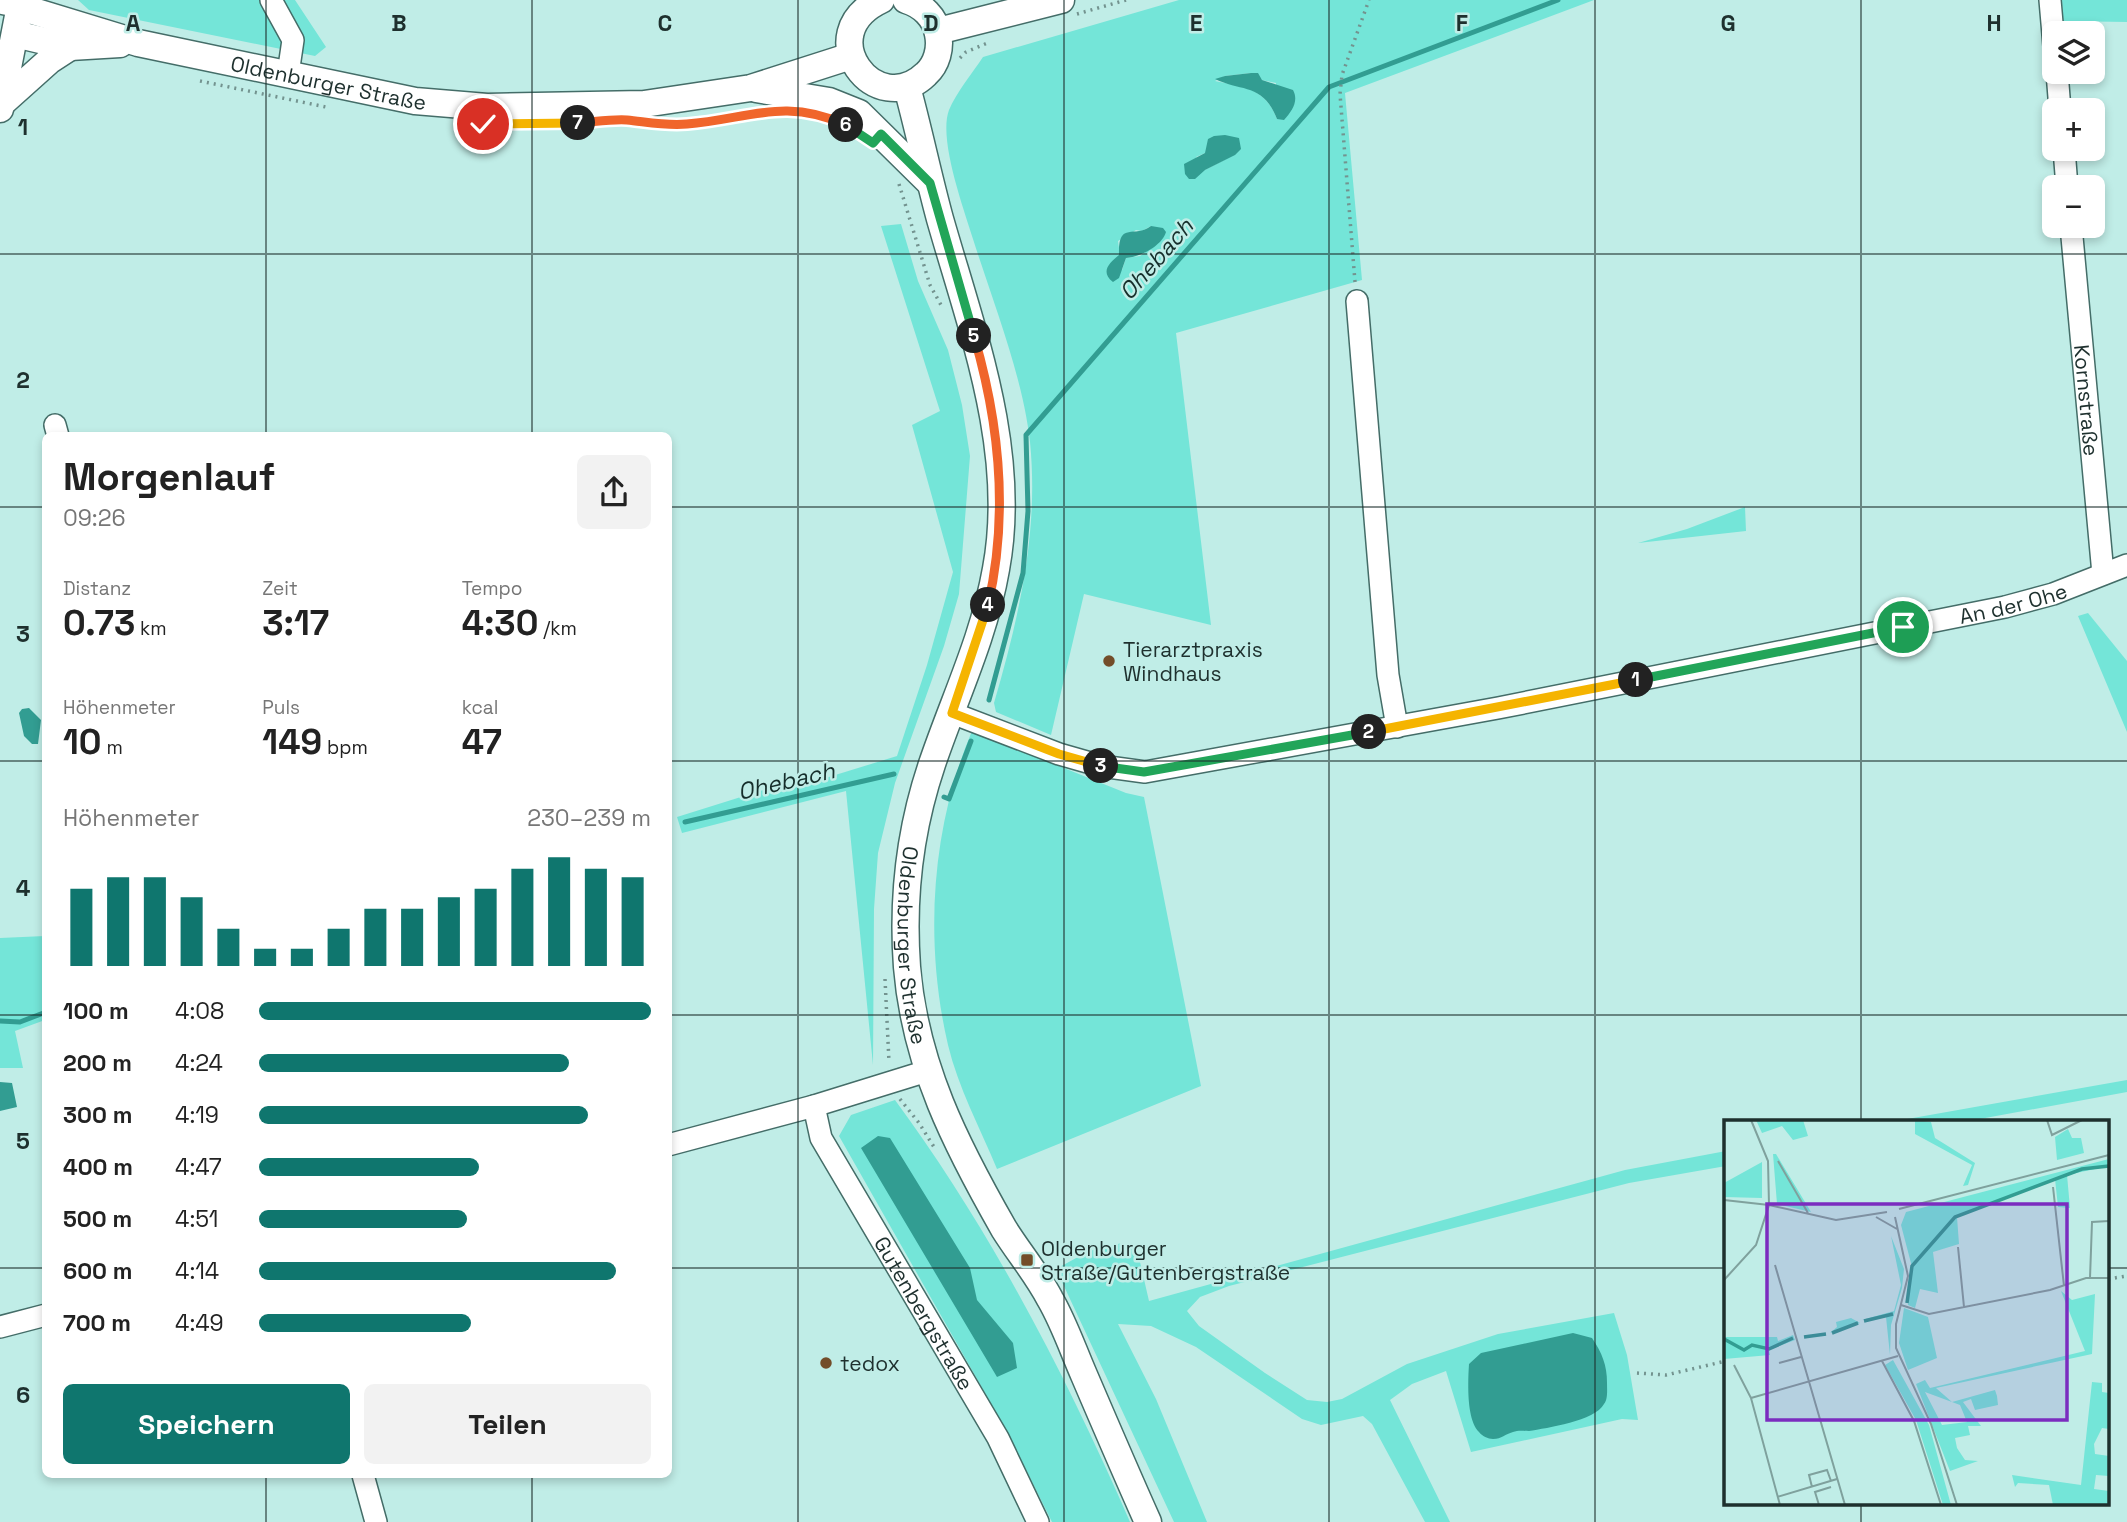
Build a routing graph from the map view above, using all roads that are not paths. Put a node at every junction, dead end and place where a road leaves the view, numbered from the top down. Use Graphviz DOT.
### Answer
graph roads {
  1 [pos="271,0"];
  2 [pos="881,0"];
  3 [pos="906,0"];
  4 [pos="2050,0"];
  5 [pos="13,3"];
  6 [pos="1064,9"];
  7 [pos="2052,21"];
  8 [pos="8,31"];
  9 [pos="938,31"];
  10 [pos="138,43"];
  11 [pos="70,47"];
  12 [pos="851,56"];
  13 [pos="288,74"];
  14 [pos="907,87"];
  15 [pos="751,88"];
  16 [pos="1,106"];
  17 [pos="930,183"];
  18 [pos="2072,238"];
  19 [pos="1357,301"];
  20 [pos="2127,565"];
  21 [pos="2102,574"];
  22 [pos="952,713"];
  23 [pos="1398,727"];
  24 [pos="927,1071"];
  25 [pos="814,1106"];
  26 [pos="672,1145"];
  27 [pos="42,1316"];
  28 [pos="0,1327"];
  29 [pos="364,1478"];
  30 [pos="376,1522"];
  31 [pos="1038,1522"];
  32 [pos="1148,1522"];
  1 -- 13 [label="street"];
  2 -- 12 [label="main road"];
  3 -- 9 [label="main road"];
  4 -- 7 [label="street"];
  5 -- 8 [label="main road, Oldenburger Straße"];
  5 -- 10 [label="main road, Oldenburger Straße"];
  6 -- 9 [label="main road"];
  8 -- 11 [label="main road, Oldenburger Straße"];
  8 -- 16 [label="main road"];
  9 -- 14 [label="main road"];
  10 -- 11 [label="main road, Oldenburger Straße"];
  10 -- 13 [label="main road, Oldenburger Straße"];
  11 -- 16 [label="main road"];
  12 -- 14 [label="main road"];
  12 -- 15 [label="main road, Oldenburger Straße"];
  13 -- 15 [label="main road, Oldenburger Straße"];
  14 -- 17 [label="main road, Oldenburger Straße"];
  15 -- 17 [label="main road"];
  17 -- 22 [label="main road, Oldenburger Straße"];
  18 -- 21 [label="street, Kornstraße"];
  19 -- 23 [label="street"];
  20 -- 21 [label="street, An der Ohe"];
  21 -- 23 [label="street, An der Ohe"];
  22 -- 23 [label="street, An der Ohe"];
  22 -- 24 [label="main road, Oldenburger Straße"];
  24 -- 25 [label="street"];
  24 -- 32 [label="main road, Oldenburger Straße"];
  25 -- 26 [label="street"];
  25 -- 31 [label="street, Gutenbergstraße"];
  27 -- 28 [label="street"];
  29 -- 30 [label="street"];
}
